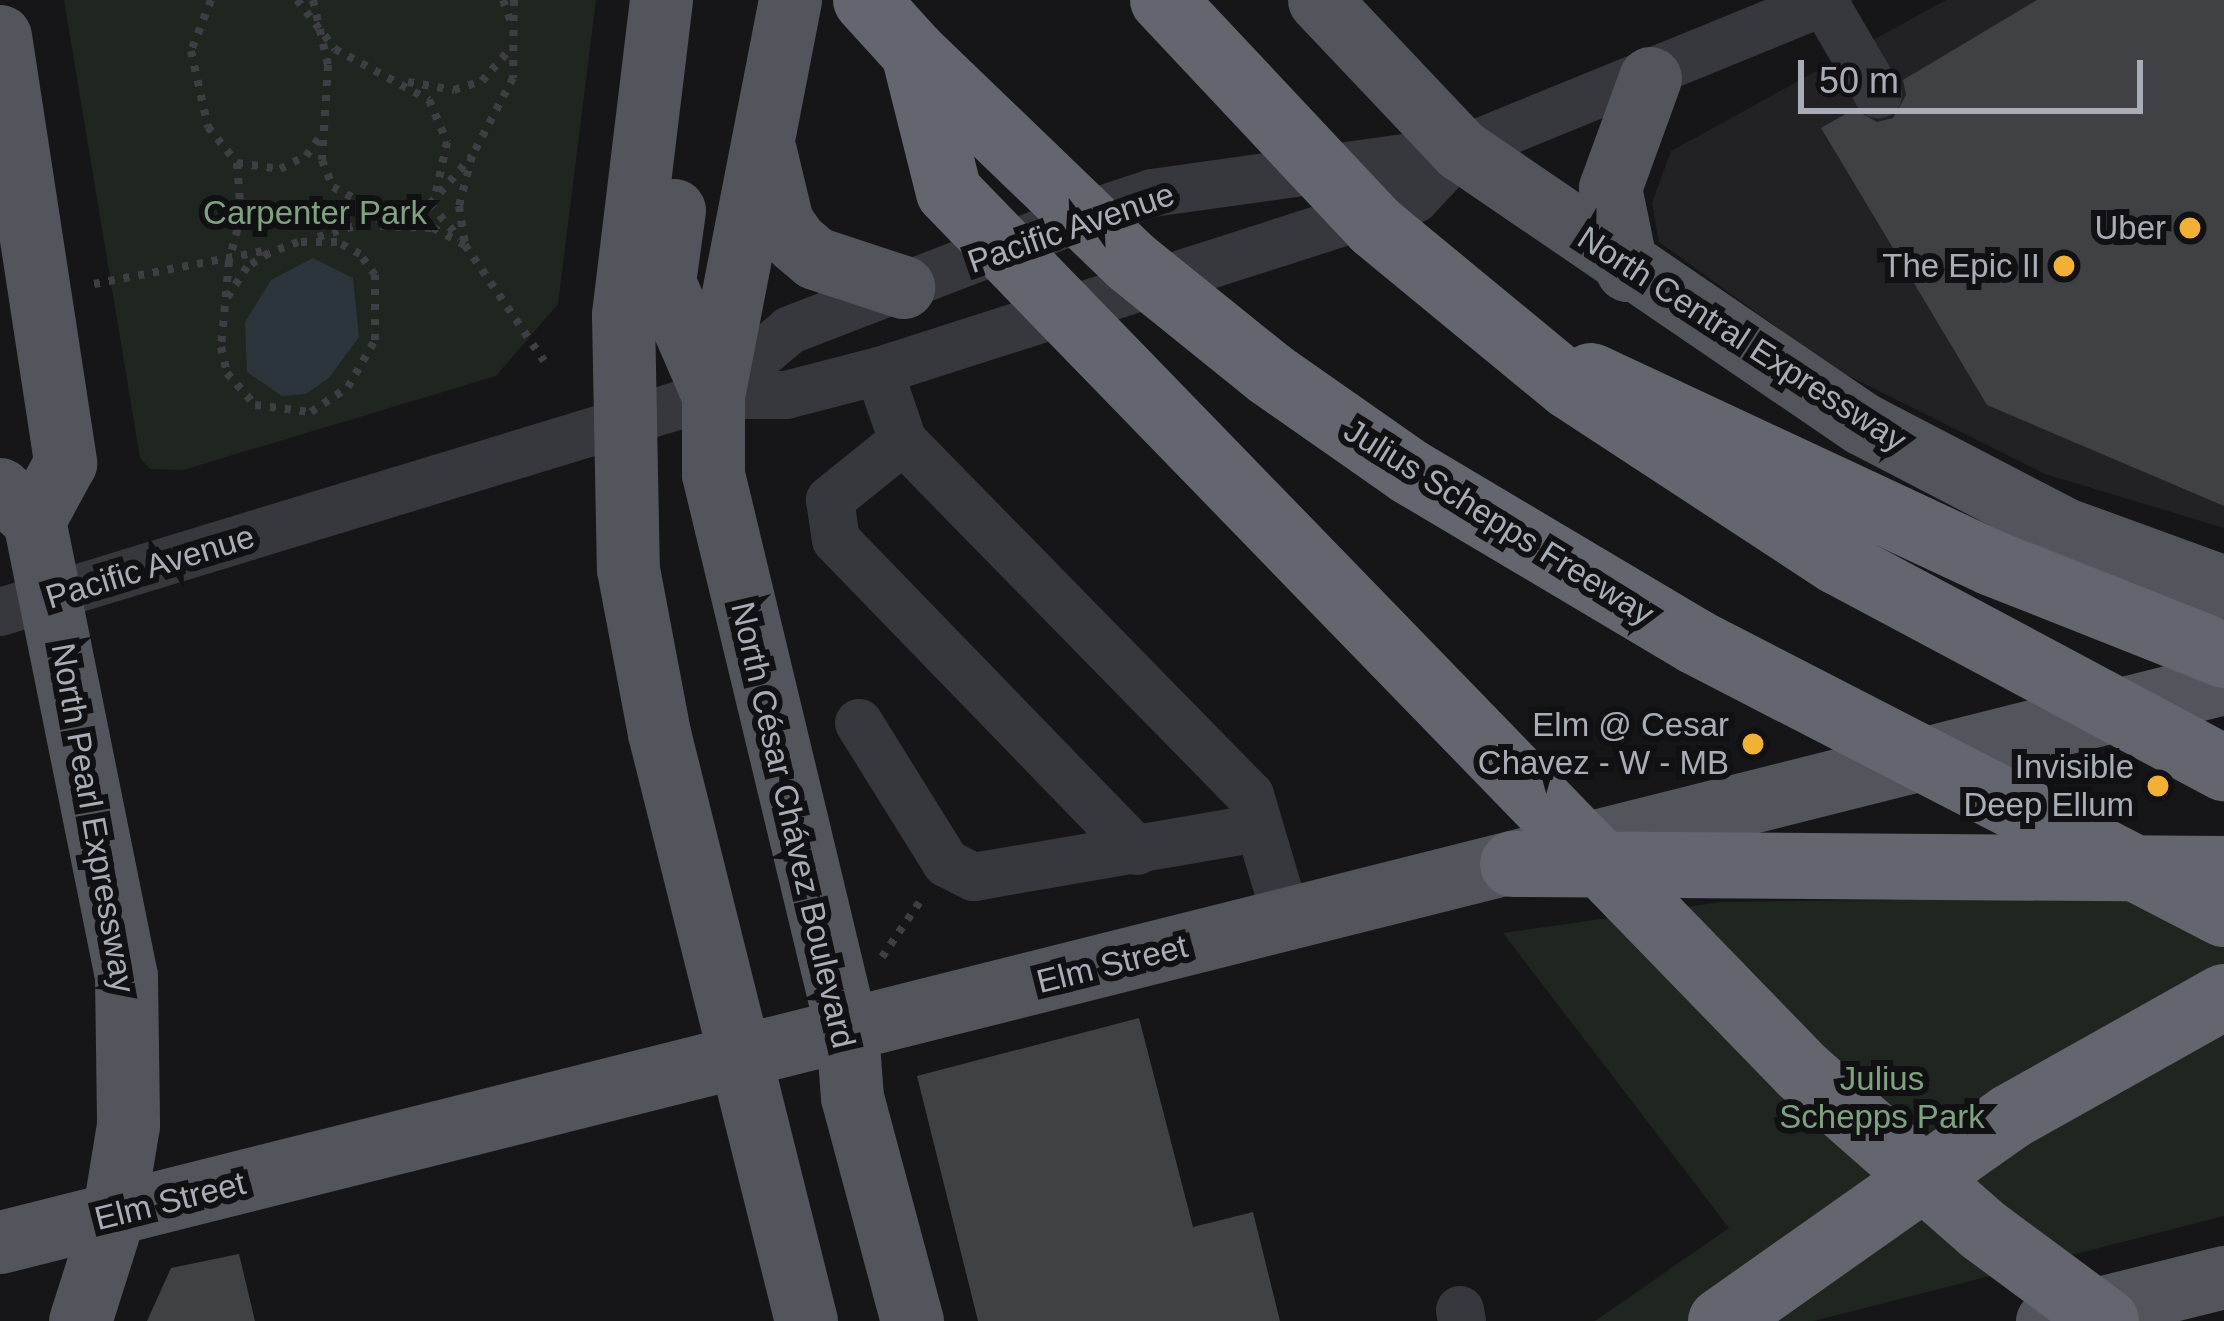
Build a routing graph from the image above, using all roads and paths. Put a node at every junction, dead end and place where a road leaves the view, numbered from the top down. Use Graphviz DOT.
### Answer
graph roads {
  1 [pos="211,0"];
  2 [pos="297,0"];
  3 [pos="313,0"];
  4 [pos="502,0"];
  5 [pos="514,0"];
  6 [pos="661,0"];
  7 [pos="688,0"];
  8 [pos="790,0"];
  9 [pos="866,0"];
  10 [pos="1163,0"];
  11 [pos="1319,0"];
  12 [pos="1826,1"];
  13 [pos="318,32"];
  14 [pos="0,36"];
  15 [pos="517,38"];
  16 [pos="914,53"];
  17 [pos="1650,78"];
  18 [pos="400,80"];
  19 [pos="1877,94"];
  20 [pos="322,134"];
  21 [pos="762,140"];
  22 [pos="1461,150"];
  23 [pos="472,156"];
  24 [pos="237,163"];
  25 [pos="430,204"];
  26 [pos="366,228"];
  27 [pos="298,242"];
  28 [pos="465,244"];
  29 [pos="229,261"];
  30 [pos="1627,270"];
  31 [pos="94,284"];
  32 [pos="903,287"];
  33 [pos="226,298"];
  34 [pos="1501,334"];
  35 [pos="544,361"];
  36 [pos="879,371"];
  37 [pos="712,395"];
  38 [pos="620,425"];
  39 [pos="904,442"];
  40 [pos="17,504"];
  41 [pos="2224,586"];
  42 [pos="26,605"];
  43 [pos="2224,655"];
  44 [pos="2224,683"];
  45 [pos="859,723"];
  46 [pos="2224,768"];
  47 [pos="1259,828"];
  48 [pos="1137,850"];
  49 [pos="946,863"];
  50 [pos="1513,864"];
  51 [pos="2224,869"];
  52 [pos="2224,914"];
  53 [pos="1287,920"];
  54 [pos="881,958"];
  55 [pos="2224,998"];
  56 [pos="847,1031"];
  57 [pos="740,1057"];
  58 [pos="113,1217"];
  59 [pos="0,1242"];
  60 [pos="2224,1277"];
  61 [pos="80,1321"];
  62 [pos="806,1321"];
  63 [pos="912,1321"];
  64 [pos="1721,1321"];
  65 [pos="2047,1321"];
  66 [pos="2106,1321"];
  1 -- 24 [label="path"];
  2 -- 13 [label="path"];
  3 -- 13 [label="path"];
  4 -- 15 [label="path"];
  5 -- 15 [label="path"];
  6 -- 38 [label="main road"];
  7 -- 37 [label="main road"];
  8 -- 21 [label="main road"];
  9 -- 16 [label="highway, Julius Schepps Freeway"];
  10 -- 34 [label="highway, bridge"];
  11 -- 22 [label="main road, North Central Expressway"];
  12 -- 17 [label="street, Pacific Avenue"];
  12 -- 19 [label="street"];
  13 -- 18 [label="path"];
  13 -- 20 [label="path"];
  14 -- 40 [label="main road"];
  15 -- 18 [label="path"];
  15 -- 23 [label="path"];
  16 -- 52 [label="highway, Julius Schepps Freeway, bridge"];
  16 -- 66 [label="highway, bridge"];
  17 -- 22 [label="street, Pacific Avenue"];
  17 -- 30 [label="main road"];
  18 -- 25 [label="path"];
  20 -- 24 [label="path"];
  20 -- 25 [label="path"];
  21 -- 32 [label="main road"];
  21 -- 37 [label="main road"];
  22 -- 30 [label="main road, North Central Expressway"];
  22 -- 32 [label="street, Pacific Avenue"];
  22 -- 36 [label="street, Pacific Avenue"];
  23 -- 25 [label="path"];
  23 -- 28 [label="path"];
  24 -- 29 [label="path"];
  25 -- 26 [label="path"];
  25 -- 28 [label="path"];
  26 -- 27 [label="path"];
  26 -- 28 [label="path"];
  27 -- 29 [label="path"];
  27 -- 33 [label="path"];
  27 -- 33 [label="path"];
  28 -- 35 [label="path"];
  29 -- 31 [label="path"];
  29 -- 33 [label="path"];
  30 -- 41 [label="main road, North Central Expressway"];
  32 -- 37 [label="street, Pacific Avenue"];
  34 -- 43 [label="highway, bridge"];
  34 -- 46 [label="highway, bridge"];
  36 -- 37 [label="street, Pacific Avenue"];
  36 -- 39 [label="street"];
  37 -- 38 [label="street, Pacific Avenue"];
  37 -- 56 [label="main road, North César Chávez Boulevard"];
  38 -- 42 [label="street, Pacific Avenue"];
  38 -- 57 [label="main road"];
  39 -- 47 [label="street"];
  39 -- 48 [label="street"];
  40 -- 42 [label="main road, North Pearl Expressway"];
  42 -- 58 [label="main road, North Pearl Expressway"];
  44 -- 50 [label="main road, Elm Street"];
  45 -- 49 [label="street"];
  47 -- 48 [label="street"];
  47 -- 53 [label="street"];
  48 -- 49 [label="street"];
  49 -- 54 [label="path"];
  50 -- 51 [label="highway"];
  50 -- 53 [label="main road, Elm Street"];
  53 -- 56 [label="main road, Elm Street"];
  55 -- 64 [label="highway"];
  56 -- 57 [label="main road, Elm Street"];
  56 -- 63 [label="main road, North César Chávez Boulevard"];
  57 -- 58 [label="main road, Elm Street"];
  57 -- 62 [label="main road"];
  58 -- 59 [label="main road, Elm Street"];
  58 -- 61 [label="main road, North Pearl Expressway"];
  60 -- 65 [label="main road"];
}
